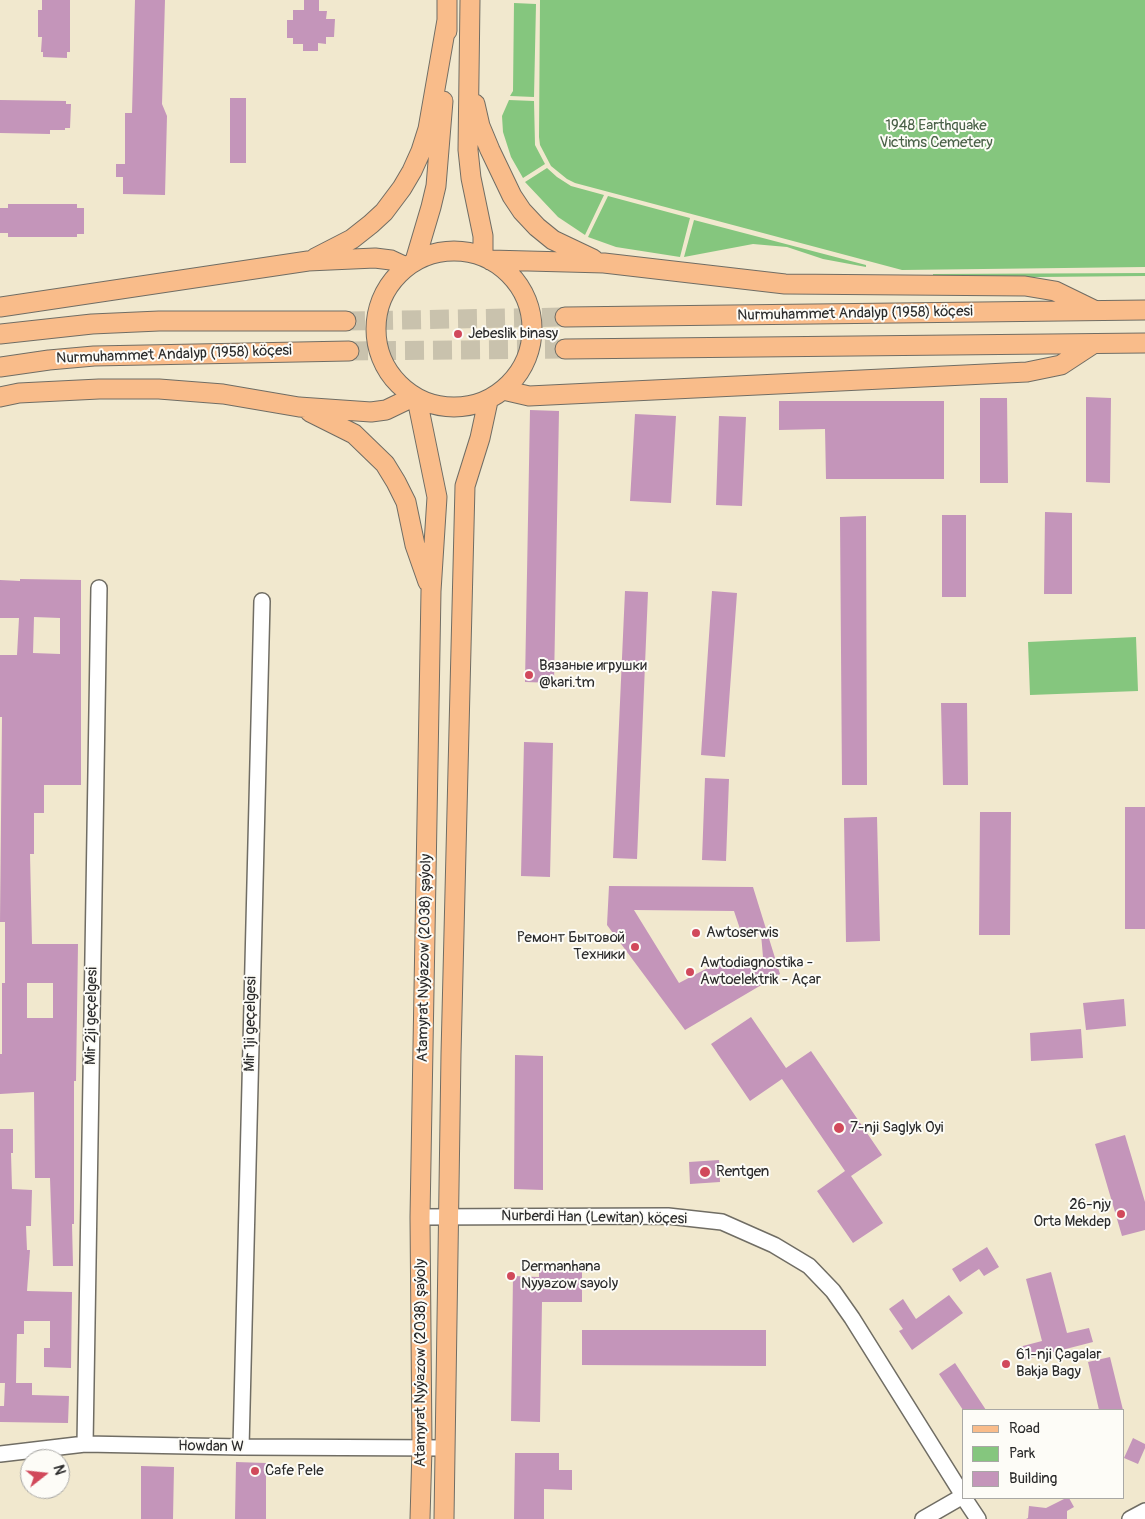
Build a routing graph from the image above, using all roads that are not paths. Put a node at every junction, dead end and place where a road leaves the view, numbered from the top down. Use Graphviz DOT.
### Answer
graph roads {
  1 [pos="447,0"];
  2 [pos="470,0"];
  3 [pos="447,20"];
  4 [pos="468,72"];
  5 [pos="487,258"];
  6 [pos="308,261"];
  7 [pos="410,264"];
  8 [pos="604,264"];
  9 [pos="0,307"];
  10 [pos="1094,310"];
  11 [pos="1145,310"];
  12 [pos="565,317"];
  13 [pos="346,321"];
  14 [pos="0,334"];
  15 [pos="1145,343"];
  16 [pos="1094,344"];
  17 [pos="565,349"];
  18 [pos="349,351"];
  19 [pos="0,367"];
  20 [pos="496,396"];
  21 [pos="0,398"];
  22 [pos="415,398"];
  23 [pos="299,407"];
  24 [pos="99,588"];
  25 [pos="431,591"];
  26 [pos="262,601"];
  27 [pos="420,1217"];
  28 [pos="449,1217"];
  29 [pos="85,1444"];
  30 [pos="241,1447"];
  31 [pos="422,1448"];
  32 [pos="446,1448"];
  33 [pos="0,1454"];
  34 [pos="962,1494"];
  35 [pos="962,1498"];
  36 [pos="965,1499"];
  37 [pos="1145,1511"];
  38 [pos="420,1519"];
  39 [pos="444,1519"];
  40 [pos="924,1519"];
  41 [pos="978,1519"];
  42 [pos="1130,1519"];
  1 -- 3 [label="main road"];
  2 -- 4 [label="main road"];
  3 -- 6 [label="main road"];
  3 -- 7 [label="main road"];
  4 -- 5 [label="main road"];
  4 -- 8 [label="main road"];
  5 -- 7 [label="main road"];
  5 -- 8 [label="main road"];
  5 -- 20 [label="main road"];
  6 -- 7 [label="main road"];
  6 -- 9 [label="main road"];
  7 -- 22 [label="main road"];
  8 -- 10 [label="main road"];
  10 -- 11 [label="main road, Nurmuhammet Andalyp (1958) köçesi"];
  10 -- 12 [label="main road, Nurmuhammet Andalyp (1958) köçesi"];
  13 -- 14 [label="main road, Nurmuhammet Andalyp (1958) köçesi"];
  15 -- 16 [label="main road, Nurmuhammet Andalyp (1958) köçesi"];
  16 -- 17 [label="main road, Nurmuhammet Andalyp (1958) köçesi"];
  16 -- 20 [label="main road"];
  18 -- 19 [label="main road, Nurmuhammet Andalyp (1958) köçesi"];
  20 -- 22 [label="main road"];
  20 -- 28 [label="main road, Atamyrat Nyýazow (2038) şaýoly"];
  21 -- 23 [label="main road"];
  22 -- 23 [label="main road"];
  22 -- 25 [label="main road, Atamyrat Nyýazow (2038) şaýoly"];
  23 -- 25 [label="main road"];
  24 -- 29 [label="street, Mir 2ji geçelgesi"];
  25 -- 27 [label="main road, Atamyrat Nyýazow (2038) şaýoly"];
  26 -- 30 [label="street, Mir 1ji geçelgesi"];
  27 -- 28 [label="street, Nurberdi Han (Lewitan) köçesi"];
  27 -- 31 [label="main road, Atamyrat Nyýazow (2038) şaýoly"];
  28 -- 32 [label="main road, Atamyrat Nyýazow (2038) şaýoly"];
  28 -- 34 [label="street, Nurberdi Han (Lewitan) köçesi"];
  29 -- 30 [label="street, Howdan W"];
  29 -- 33 [label="street, Howdan W"];
  30 -- 31 [label="street, Howdan W"];
  31 -- 32 [label="street, Howdan W"];
  31 -- 38 [label="main road, Atamyrat Nyýazow (2038) şaýoly"];
  32 -- 39 [label="main road, Atamyrat Nyýazow (2038) şaýoly"];
  35 -- 40 [label="street"];
  36 -- 41 [label="street, Nurberdi Han (Lewitan) köçesi"];
  37 -- 42 [label="street"];
}
